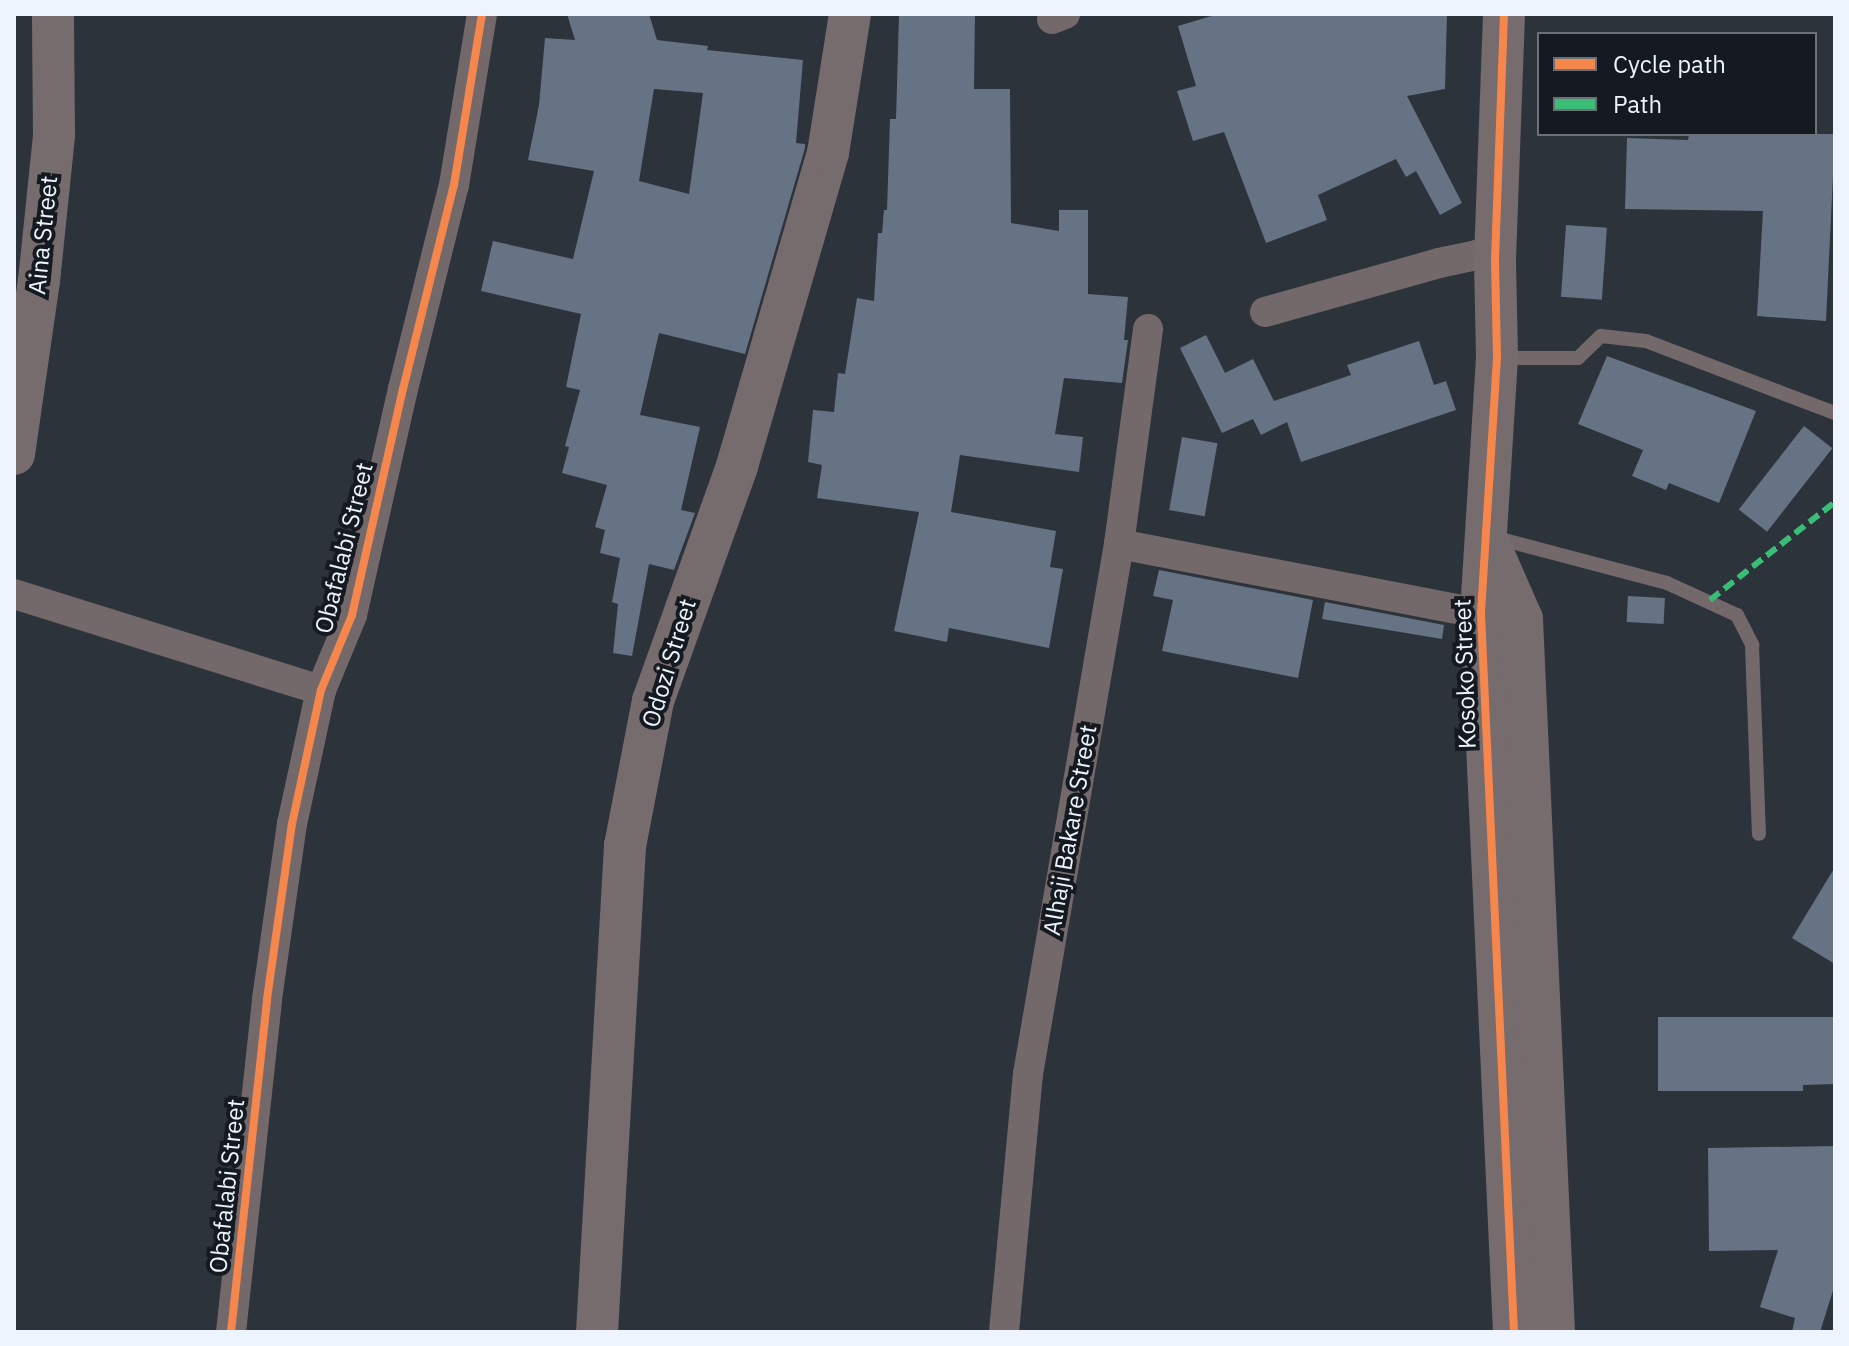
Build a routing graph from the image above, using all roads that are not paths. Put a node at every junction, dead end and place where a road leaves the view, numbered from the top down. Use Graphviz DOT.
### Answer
graph roads {
  1 [pos="53,14"];
  2 [pos="482,14"];
  3 [pos="850,14"];
  4 [pos="1504,14"];
  5 [pos="1495,261"];
  6 [pos="1265,312"];
  7 [pos="1148,329"];
  8 [pos="1497,358"];
  9 [pos="1835,413"];
  10 [pos="14,454"];
  11 [pos="1485,535"];
  12 [pos="1119,544"];
  13 [pos="14,594"];
  14 [pos="1481,614"];
  15 [pos="321,690"];
  16 [pos="1759,834"];
  17 [pos="231,1332"];
  18 [pos="597,1332"];
  19 [pos="1004,1332"];
  20 [pos="1514,1332"];
  21 [pos="1554,1332"];
  1 -- 10 [label="street, Aina Street"];
  2 -- 15 [label="street, Obafalabi Street"];
  3 -- 18 [label="street, Odozi Street"];
  4 -- 5 [label="street, Kosoko Street"];
  5 -- 6 [label="street"];
  5 -- 8 [label="street, Kosoko Street"];
  7 -- 12 [label="street, Alhaji Bakare Street"];
  8 -- 9 [label="lane"];
  8 -- 11 [label="street, Kosoko Street"];
  11 -- 14 [label="street, Kosoko Street"];
  11 -- 16 [label="lane"];
  11 -- 21 [label="street, Kosoko Street"];
  12 -- 14 [label="street"];
  12 -- 19 [label="street, Alhaji Bakare Street"];
  13 -- 15 [label="street"];
  14 -- 20 [label="street, Kosoko Street"];
  15 -- 17 [label="street, Obafalabi Street"];
}
